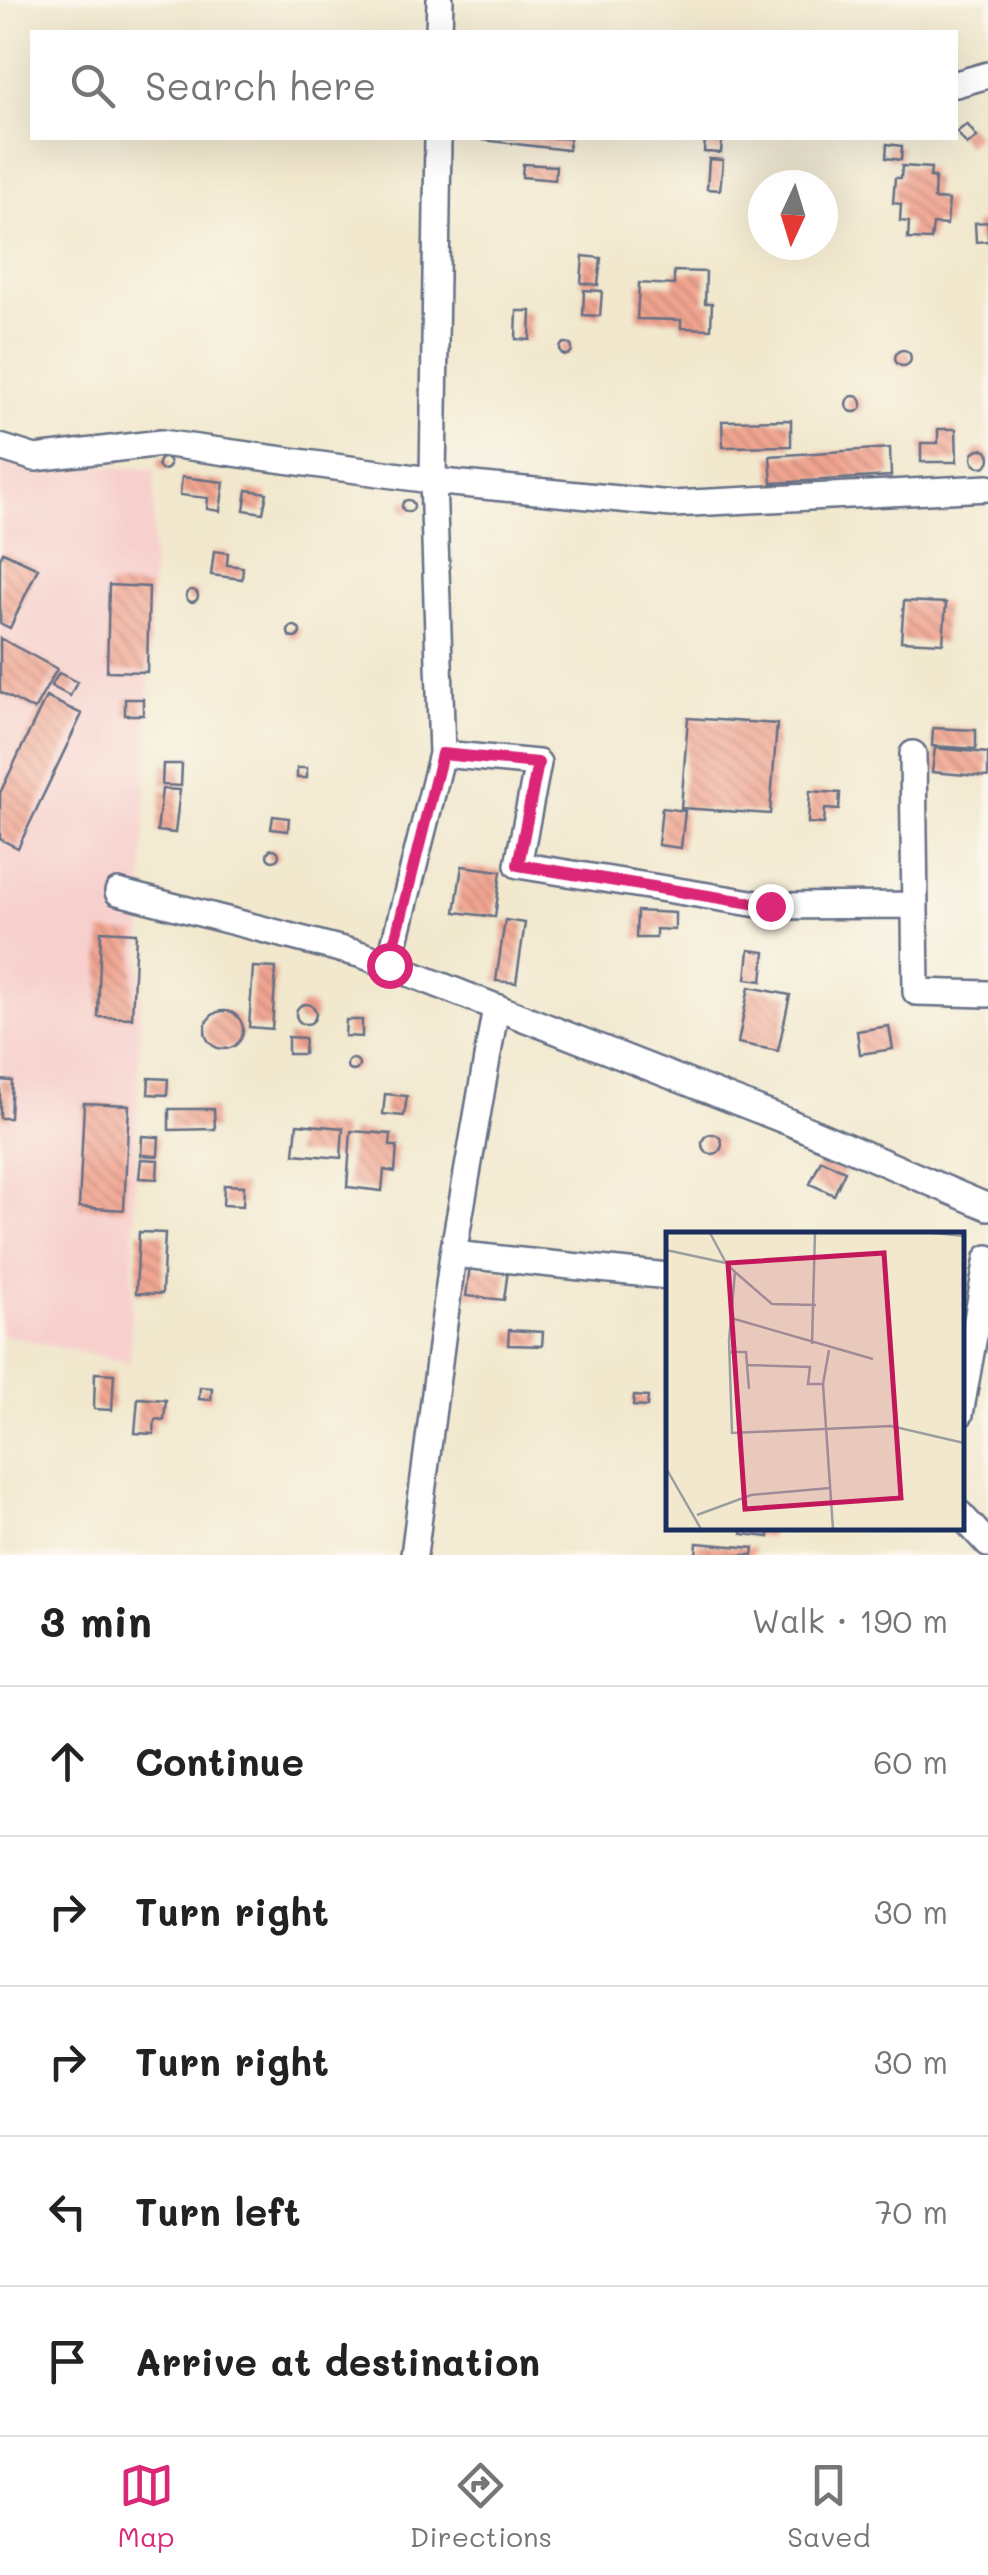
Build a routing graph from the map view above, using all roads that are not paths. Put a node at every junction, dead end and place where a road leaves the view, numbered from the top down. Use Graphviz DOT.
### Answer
graph roads {
  1 [pos="440,0"];
  2 [pos="439,30"];
  3 [pos="988,74"];
  4 [pos="958,83"];
  5 [pos="438,140"];
  6 [pos="0,447"];
  7 [pos="433,480"];
  8 [pos="988,488"];
  9 [pos="442,754"];
  10 [pos="913,754"];
  11 [pos="118,892"];
  12 [pos="915,905"];
  13 [pos="389,965"];
  14 [pos="988,994"];
  15 [pos="496,1007"];
  16 [pos="988,1207"];
  17 [pos="452,1254"];
  18 [pos="988,1258"];
  19 [pos="666,1276"];
  20 [pos="963,1397"];
  21 [pos="963,1517"];
  22 [pos="988,1544"];
  23 [pos="414,1555"];
  1 -- 2 [label="street"];
  3 -- 4 [label="street"];
  5 -- 7 [label="street"];
  6 -- 7 [label="street"];
  7 -- 8 [label="street"];
  7 -- 9 [label="street"];
  9 -- 12 [label="street"];
  9 -- 13 [label="street"];
  10 -- 12 [label="street"];
  11 -- 13 [label="street"];
  12 -- 14 [label="street"];
  13 -- 15 [label="street"];
  15 -- 16 [label="street"];
  15 -- 17 [label="street"];
  17 -- 19 [label="street"];
  17 -- 23 [label="street"];
  18 -- 20 [label="street"];
  21 -- 22 [label="street"];
}
